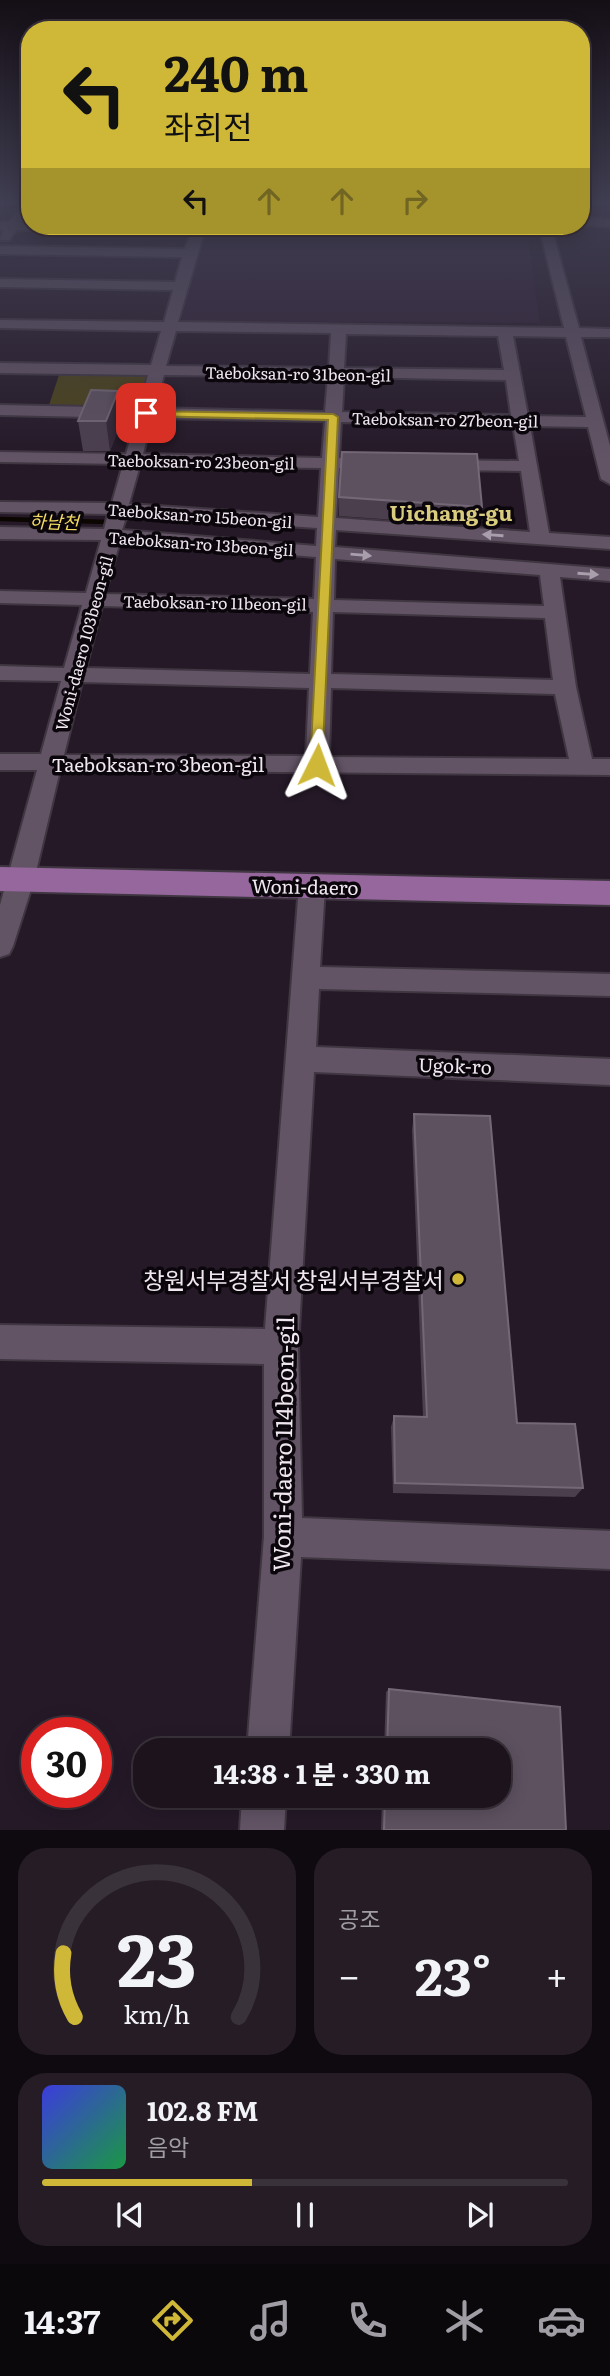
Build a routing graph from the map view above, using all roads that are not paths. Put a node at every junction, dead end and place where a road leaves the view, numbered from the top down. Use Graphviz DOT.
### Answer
graph roads {
  1 [pos="181,290"];
  2 [pos="561,290"];
  3 [pos="0,324"];
  4 [pos="171,327"];
  5 [pos="338,328"];
  6 [pos="505,331"];
  7 [pos="571,332"];
  8 [pos="610,333"];
  9 [pos="0,368"];
  10 [pos="158,371"];
  11 [pos="336,373"];
  12 [pos="512,376"];
  13 [pos="0,410"];
  14 [pos="146,413"];
  15 [pos="333,417"];
  16 [pos="519,420"];
  17 [pos="595,422"];
  18 [pos="0,457"];
  19 [pos="133,460"];
  20 [pos="331,463"];
  21 [pos="399,464"];
  22 [pos="426,465"];
  23 [pos="528,466"];
  24 [pos="610,480"];
  25 [pos="0,507"];
  26 [pos="119,509"];
  27 [pos="328,524"];
  28 [pos="0,533"];
  29 [pos="113,536"];
  30 [pos="541,539"];
  31 [pos="610,543"];
  32 [pos="327,552"];
  33 [pos="549,571"];
  34 [pos="610,575"];
  35 [pos="0,597"];
  36 [pos="95,599"];
  37 [pos="325,604"];
  38 [pos="555,612"];
  39 [pos="0,673"];
  40 [pos="73,675"];
  41 [pos="321,680"];
  42 [pos="565,687"];
  43 [pos="0,762"];
  44 [pos="50,763"];
  45 [pos="317,765"];
  46 [pos="610,766"];
  47 [pos="582,767"];
  48 [pos="10,879"];
  49 [pos="312,886"];
  50 [pos="610,892"];
  51 [pos="0,946"];
  52 [pos="307,978"];
  53 [pos="610,985"];
  54 [pos="301,1059"];
  55 [pos="610,1072"];
  56 [pos="0,1342"];
  57 [pos="281,1347"];
  58 [pos="283,1538"];
  59 [pos="610,1550"];
  60 [pos="269,1738"];
  61 [pos="263,1808"];
  62 [pos="262,1830"];
  1 -- 4 [label="street, Woni-daero 103beon-gil"];
  2 -- 7 [label="street"];
  3 -- 4 [label="street"];
  4 -- 5 [label="street"];
  4 -- 10 [label="street, Woni-daero 103beon-gil"];
  5 -- 6 [label="street"];
  5 -- 11 [label="street"];
  6 -- 7 [label="street"];
  6 -- 12 [label="street"];
  7 -- 8 [label="street"];
  7 -- 17 [label="street"];
  9 -- 10 [label="street, Taeboksan-ro 31beon-gil"];
  10 -- 11 [label="street, Taeboksan-ro 31beon-gil"];
  10 -- 14 [label="street, Woni-daero 103beon-gil"];
  11 -- 12 [label="street, Taeboksan-ro 31beon-gil"];
  11 -- 15 [label="street"];
  12 -- 16 [label="street"];
  13 -- 14 [label="street, Taeboksan-ro 27beon-gil"];
  14 -- 15 [label="street, Taeboksan-ro 27beon-gil"];
  14 -- 19 [label="street, Woni-daero 103beon-gil"];
  15 -- 16 [label="street, Taeboksan-ro 27beon-gil"];
  15 -- 20 [label="street"];
  16 -- 17 [label="street, Taeboksan-ro 27beon-gil"];
  16 -- 23 [label="street"];
  17 -- 24 [label="street"];
  18 -- 19 [label="street, Taeboksan-ro 23beon-gil"];
  19 -- 20 [label="street, Taeboksan-ro 23beon-gil"];
  19 -- 26 [label="street, Woni-daero 103beon-gil"];
  20 -- 21 [label="street, Taeboksan-ro 23beon-gil"];
  20 -- 27 [label="street"];
  22 -- 23 [label="street"];
  23 -- 30 [label="street"];
  25 -- 26 [label="street, Taeboksan-ro 15beon-gil"];
  26 -- 27 [label="street, Taeboksan-ro 15beon-gil"];
  26 -- 29 [label="street, Woni-daero 103beon-gil"];
  30 -- 27 [label="street, Taeboksan-ro 15beon-gil, one-way"];
  27 -- 32 [label="street"];
  28 -- 29 [label="street, Taeboksan-ro 13beon-gil"];
  29 -- 32 [label="street, Taeboksan-ro 13beon-gil"];
  29 -- 36 [label="street, Woni-daero 103beon-gil"];
  30 -- 31 [label="street, Taeboksan-ro 15beon-gil"];
  32 -- 33 [label="street, Taeboksan-ro 13beon-gil, one-way"];
  32 -- 37 [label="street"];
  33 -- 34 [label="street, Taeboksan-ro 13beon-gil, one-way"];
  33 -- 38 [label="street"];
  35 -- 36 [label="street, Taeboksan-ro 11beon-gil"];
  36 -- 37 [label="street, Taeboksan-ro 11beon-gil"];
  36 -- 40 [label="street, Woni-daero 103beon-gil"];
  37 -- 38 [label="street, Taeboksan-ro 11beon-gil"];
  37 -- 41 [label="street"];
  38 -- 42 [label="street"];
  39 -- 40 [label="street"];
  40 -- 41 [label="street"];
  40 -- 44 [label="street, Woni-daero 103beon-gil"];
  41 -- 42 [label="street"];
  41 -- 45 [label="street"];
  42 -- 47 [label="street"];
  43 -- 44 [label="street, Taeboksan-ro 3beon-gil"];
  44 -- 45 [label="street, Taeboksan-ro 3beon-gil"];
  44 -- 48 [label="street, Woni-daero 103beon-gil"];
  45 -- 47 [label="street, Taeboksan-ro 3beon-gil"];
  46 -- 47 [label="street, Taeboksan-ro 3beon-gil"];
  48 -- 49 [label="main road, Woni-daero"];
  48 -- 51 [label="street, Woni-daero 103beon-gil"];
  49 -- 50 [label="main road, Woni-daero"];
  49 -- 52 [label="street, Woni-daero 114beon-gil"];
  52 -- 53 [label="street"];
  52 -- 54 [label="street, Woni-daero 114beon-gil"];
  54 -- 55 [label="street, Ugok-ro"];
  54 -- 57 [label="street, Woni-daero 114beon-gil"];
  56 -- 57 [label="street"];
  57 -- 58 [label="street, Woni-daero 114beon-gil"];
  58 -- 59 [label="street"];
  58 -- 60 [label="street, Woni-daero 114beon-gil"];
  61 -- 62 [label="street"];
}
